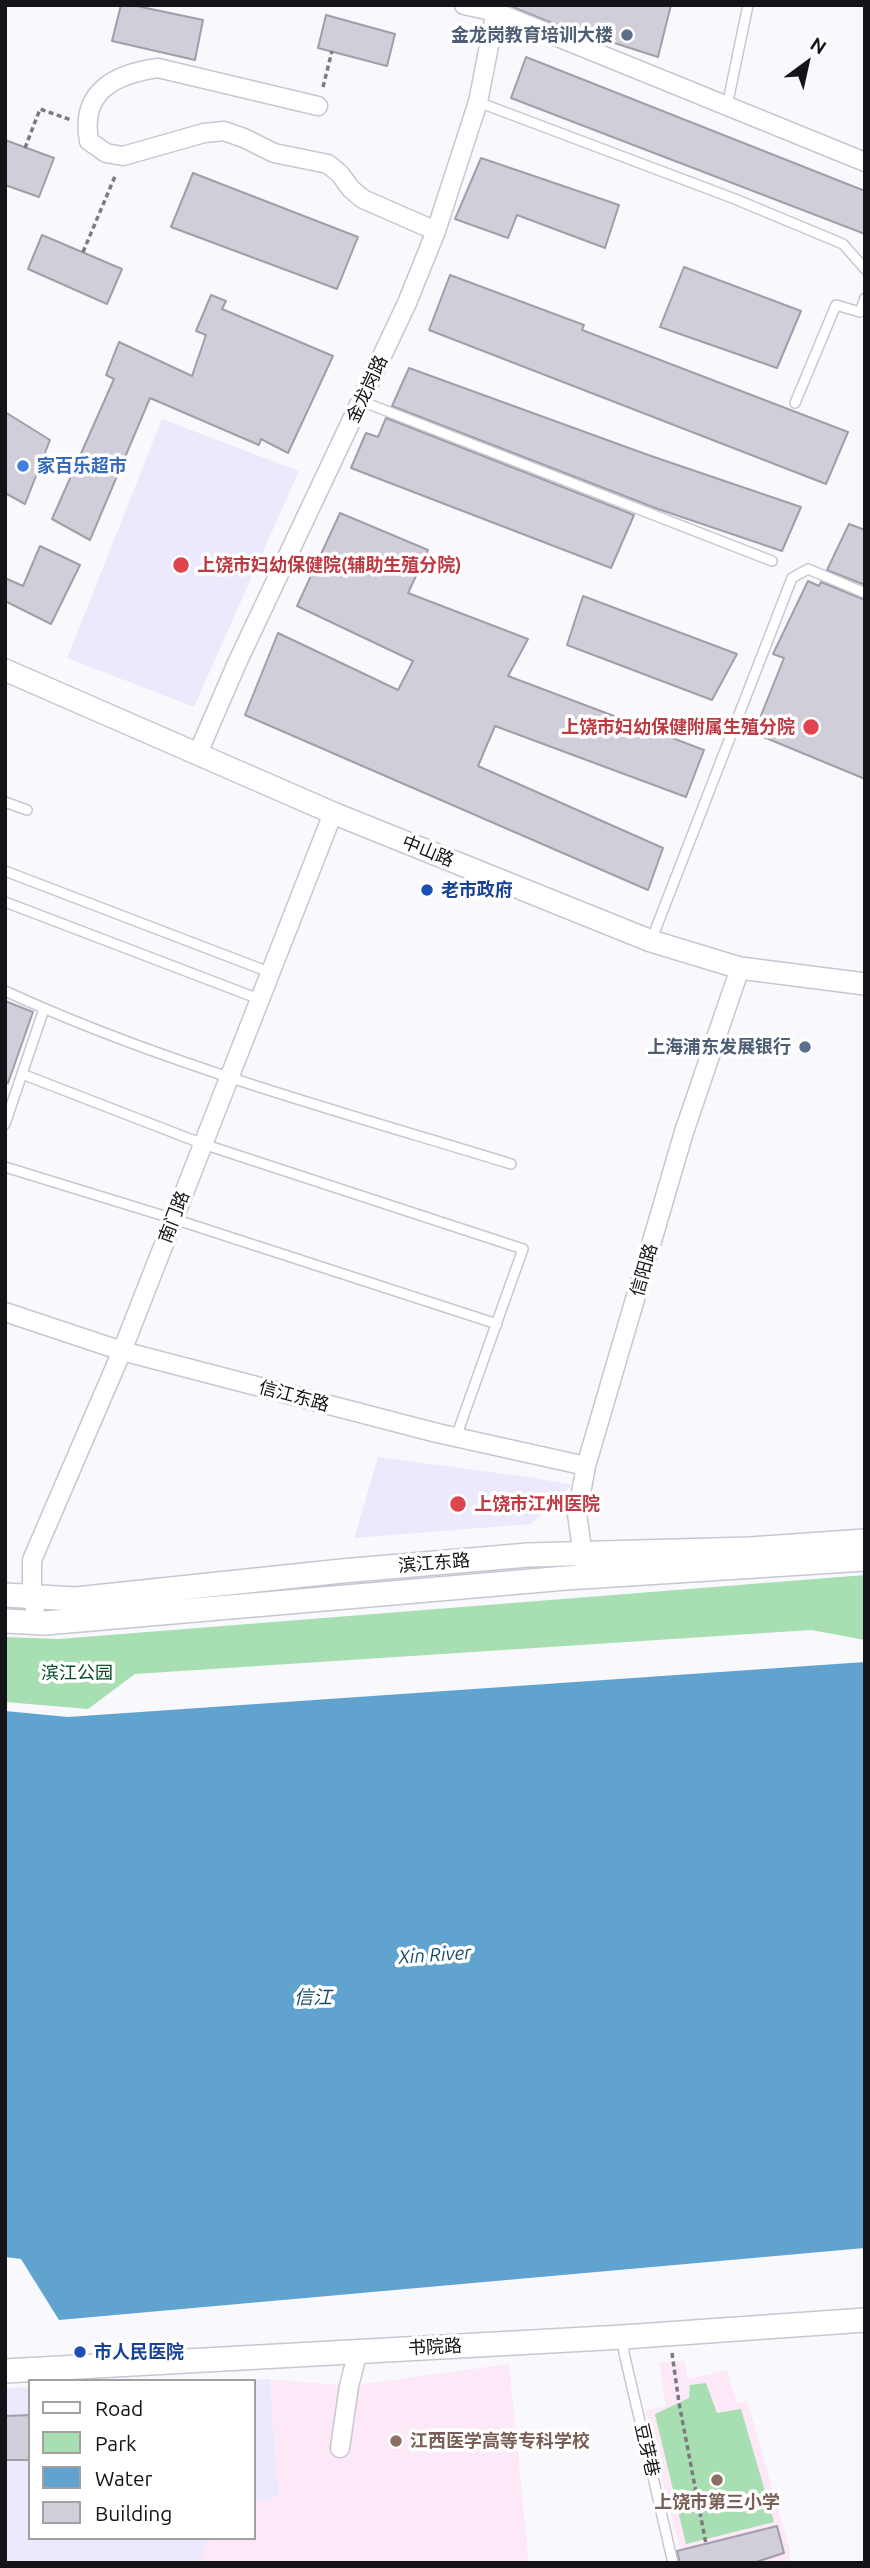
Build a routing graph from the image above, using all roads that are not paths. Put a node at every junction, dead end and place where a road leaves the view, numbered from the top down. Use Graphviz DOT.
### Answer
graph roads {
  1 [pos="464,5"];
  2 [pos="748,5"];
  3 [pos="496,8"];
  4 [pos="478,102"];
  5 [pos="318,106"];
  6 [pos="727,106"];
  7 [pos="865,162"];
  8 [pos="436,232"];
  9 [pos="865,269"];
  10 [pos="865,298"];
  11 [pos="361,401"];
  12 [pos="795,403"];
  13 [pos="772,561"];
  14 [pos="865,593"];
  15 [pos="5,670"];
  16 [pos="198,753"];
  17 [pos="5,802"];
  18 [pos="27,810"];
  19 [pos="333,813"];
  20 [pos="5,871"];
  21 [pos="5,902"];
  22 [pos="652,941"];
  23 [pos="740,968"];
  24 [pos="269,972"];
  25 [pos="865,984"];
  26 [pos="5,991"];
  27 [pos="259,999"];
  28 [pos="44,1009"];
  29 [pos="22,1074"];
  30 [pos="228,1077"];
  31 [pos="9,1100"];
  32 [pos="5,1124"];
  33 [pos="203,1144"];
  34 [pos="511,1164"];
  35 [pos="5,1167"];
  36 [pos="174,1219"];
  37 [pos="5,1312"];
  38 [pos="497,1324"];
  39 [pos="122,1351"];
  40 [pos="456,1437"];
  41 [pos="586,1466"];
  42 [pos="865,1541"];
  43 [pos="865,1559"];
  44 [pos="584,1565"];
  45 [pos="5,1595"];
  46 [pos="32,1597"];
  47 [pos="5,1621"];
  48 [pos="38,1622"];
  49 [pos="865,2320"];
  50 [pos="623,2337"];
  51 [pos="358,2351"];
  52 [pos="5,2371"];
  53 [pos="340,2448"];
  54 [pos="673,2563"];
  1 -- 3 [label="street"];
  2 -- 6 [label="lane"];
  3 -- 4 [label="street, 金龙岗路"];
  3 -- 6 [label="street"];
  4 -- 8 [label="street, 金龙岗路"];
  4 -- 9 [label="lane"];
  5 -- 8 [label="street"];
  6 -- 7 [label="street"];
  8 -- 11 [label="street, 金龙岗路"];
  10 -- 12 [label="lane"];
  11 -- 13 [label="lane"];
  11 -- 16 [label="street, 金龙岗路"];
  14 -- 22 [label="lane"];
  15 -- 16 [label="street, 中山路"];
  16 -- 19 [label="street, 中山路"];
  17 -- 18 [label="lane"];
  19 -- 22 [label="street, 中山路"];
  19 -- 24 [label="street, 南门路"];
  20 -- 24 [label="lane"];
  21 -- 27 [label="lane"];
  22 -- 23 [label="street, 中山路"];
  23 -- 25 [label="street, 中山路"];
  23 -- 41 [label="street, 信阳路"];
  24 -- 27 [label="street, 南门路"];
  26 -- 28 [label="lane"];
  27 -- 30 [label="street, 南门路"];
  28 -- 29 [label="lane"];
  28 -- 30 [label="lane"];
  29 -- 31 [label="lane"];
  29 -- 33 [label="lane"];
  30 -- 33 [label="street, 南门路"];
  30 -- 34 [label="lane"];
  31 -- 32 [label="lane"];
  33 -- 36 [label="street, 南门路"];
  33 -- 38 [label="lane"];
  35 -- 36 [label="lane"];
  36 -- 38 [label="lane"];
  36 -- 39 [label="street, 南门路"];
  37 -- 39 [label="street, 信江东路"];
  38 -- 40 [label="lane"];
  39 -- 40 [label="street, 信江东路"];
  39 -- 46 [label="street, 南门路"];
  40 -- 41 [label="street, 信江东路"];
  41 -- 44 [label="street, 信阳路"];
  42 -- 44 [label="main road, 滨江东路"];
  43 -- 44 [label="main road, 滨江东路"];
  44 -- 46 [label="main road, 滨江东路"];
  44 -- 48 [label="main road, 滨江东路"];
  45 -- 46 [label="main road, 滨江东路"];
  46 -- 48 [label="street, 南门路"];
  47 -- 48 [label="main road, 滨江东路"];
  49 -- 50 [label="main road, 书院路"];
  50 -- 51 [label="main road, 书院路"];
  50 -- 54 [label="lane, 豆芽巷"];
  51 -- 52 [label="main road, 书院路"];
  51 -- 53 [label="street"];
}
